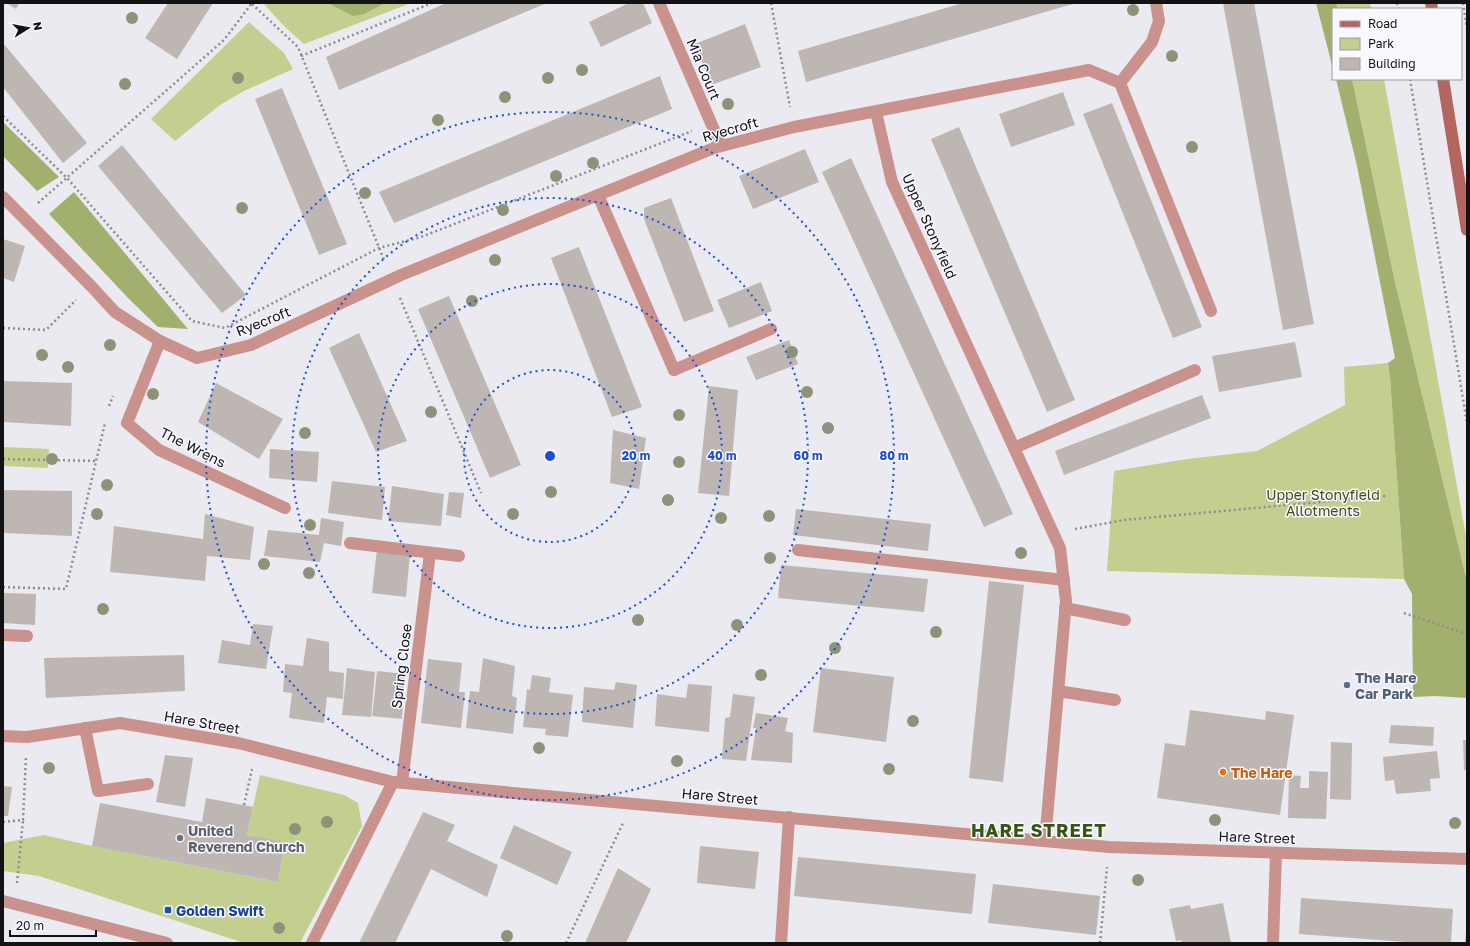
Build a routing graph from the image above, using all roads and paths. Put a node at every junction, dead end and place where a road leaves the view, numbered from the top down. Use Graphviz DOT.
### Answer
graph roads {
  1 [pos="252,3"];
  2 [pos="432,3"];
  3 [pos="659,3"];
  4 [pos="771,3"];
  5 [pos="1156,3"];
  6 [pos="1463,3"];
  7 [pos="1467,29"];
  8 [pos="301,56"];
  9 [pos="1410,80"];
  10 [pos="1443,80"];
  11 [pos="1120,83"];
  12 [pos="876,112"];
  13 [pos="3,116"];
  14 [pos="711,124"];
  15 [pos="794,127"];
  16 [pos="721,146"];
  17 [pos="67,178"];
  18 [pos="51,192"];
  19 [pos="598,195"];
  20 [pos="3,197"];
  21 [pos="1467,230"];
  22 [pos="379,248"];
  23 [pos="392,279"];
  24 [pos="91,286"];
  25 [pos="1211,311"];
  26 [pos="3,328"];
  27 [pos="771,329"];
  28 [pos="160,341"];
  29 [pos="1194,370"];
  30 [pos="114,395"];
  31 [pos="108,409"];
  32 [pos="107,417"];
  33 [pos="1467,423"];
  34 [pos="1014,448"];
  35 [pos="3,459"];
  36 [pos="96,461"];
  37 [pos="481,492"];
  38 [pos="1386,496"];
  39 [pos="285,508"];
  40 [pos="1053,534"];
  41 [pos="350,543"];
  42 [pos="798,550"];
  43 [pos="430,553"];
  44 [pos="459,556"];
  45 [pos="1064,580"];
  46 [pos="3,587"];
  47 [pos="1065,608"];
  48 [pos="1404,613"];
  49 [pos="1125,620"];
  50 [pos="1467,634"];
  51 [pos="3,635"];
  52 [pos="27,636"];
  53 [pos="1058,691"];
  54 [pos="1115,700"];
  55 [pos="85,728"];
  56 [pos="3,736"];
  57 [pos="27,737"];
  58 [pos="257,748"];
  59 [pos="397,782"];
  60 [pos="148,784"];
  61 [pos="633,803"];
  62 [pos="244,805"];
  63 [pos="789,817"];
  64 [pos="23,820"];
  65 [pos="3,822"];
  66 [pos="1045,841"];
  67 [pos="1109,847"];
  68 [pos="1276,853"];
  69 [pos="1467,860"];
  70 [pos="19,862"];
  71 [pos="3,901"];
  72 [pos="168,943"];
  73 [pos="312,943"];
  74 [pos="566,943"];
  75 [pos="781,943"];
  76 [pos="1100,943"];
  77 [pos="1273,943"];
  1 -- 8 [label="path"];
  1 -- 17 [label="path"];
  2 -- 8 [label="path"];
  3 -- 14 [label="street, Mia Court"];
  4 -- 15 [label="path"];
  5 -- 11 [label="street"];
  6 -- 7 [label="path"];
  8 -- 22 [label="path"];
  9 -- 33 [label="path"];
  10 -- 21 [label="street"];
  11 -- 12 [label="street"];
  11 -- 25 [label="street"];
  12 -- 15 [label="street, Ryecroft"];
  12 -- 34 [label="street, Upper Stonyfield"];
  13 -- 17 [label="path"];
  14 -- 16 [label="street, Mia Court"];
  14 -- 22 [label="path"];
  15 -- 16 [label="street, Ryecroft"];
  16 -- 19 [label="street, Ryecroft"];
  17 -- 18 [label="path"];
  17 -- 22 [label="path"];
  19 -- 23 [label="street, Ryecroft"];
  19 -- 27 [label="street"];
  20 -- 24 [label="street, Ryecroft"];
  23 -- 28 [label="street, Ryecroft"];
  23 -- 37 [label="path"];
  24 -- 26 [label="path"];
  24 -- 28 [label="street, Ryecroft"];
  28 -- 39 [label="street, The Wrens"];
  29 -- 34 [label="street"];
  30 -- 31 [label="path"];
  32 -- 36 [label="path"];
  34 -- 40 [label="street, Upper Stonyfield"];
  35 -- 36 [label="path"];
  36 -- 46 [label="path"];
  38 -- 40 [label="path"];
  40 -- 45 [label="street"];
  41 -- 43 [label="street"];
  42 -- 45 [label="street"];
  43 -- 44 [label="street"];
  43 -- 59 [label="street, Spring Close"];
  45 -- 47 [label="street"];
  47 -- 49 [label="street"];
  47 -- 53 [label="street"];
  48 -- 50 [label="path"];
  51 -- 52 [label="street"];
  53 -- 54 [label="street"];
  53 -- 66 [label="street"];
  55 -- 57 [label="street, Hare Street"];
  55 -- 58 [label="street, Hare Street"];
  55 -- 60 [label="street"];
  56 -- 57 [label="street, Hare Street"];
  57 -- 64 [label="path"];
  58 -- 59 [label="street, Hare Street"];
  58 -- 62 [label="path"];
  59 -- 61 [label="street, Hare Street"];
  59 -- 73 [label="street"];
  61 -- 63 [label="street, Hare Street"];
  61 -- 74 [label="path"];
  63 -- 66 [label="street, Hare Street"];
  63 -- 75 [label="street"];
  64 -- 65 [label="path"];
  64 -- 70 [label="path"];
  66 -- 67 [label="street, Hare Street"];
  67 -- 68 [label="street, Hare Street"];
  67 -- 76 [label="path"];
  68 -- 69 [label="street, Hare Street"];
  68 -- 77 [label="street"];
  71 -- 72 [label="street"];
}
